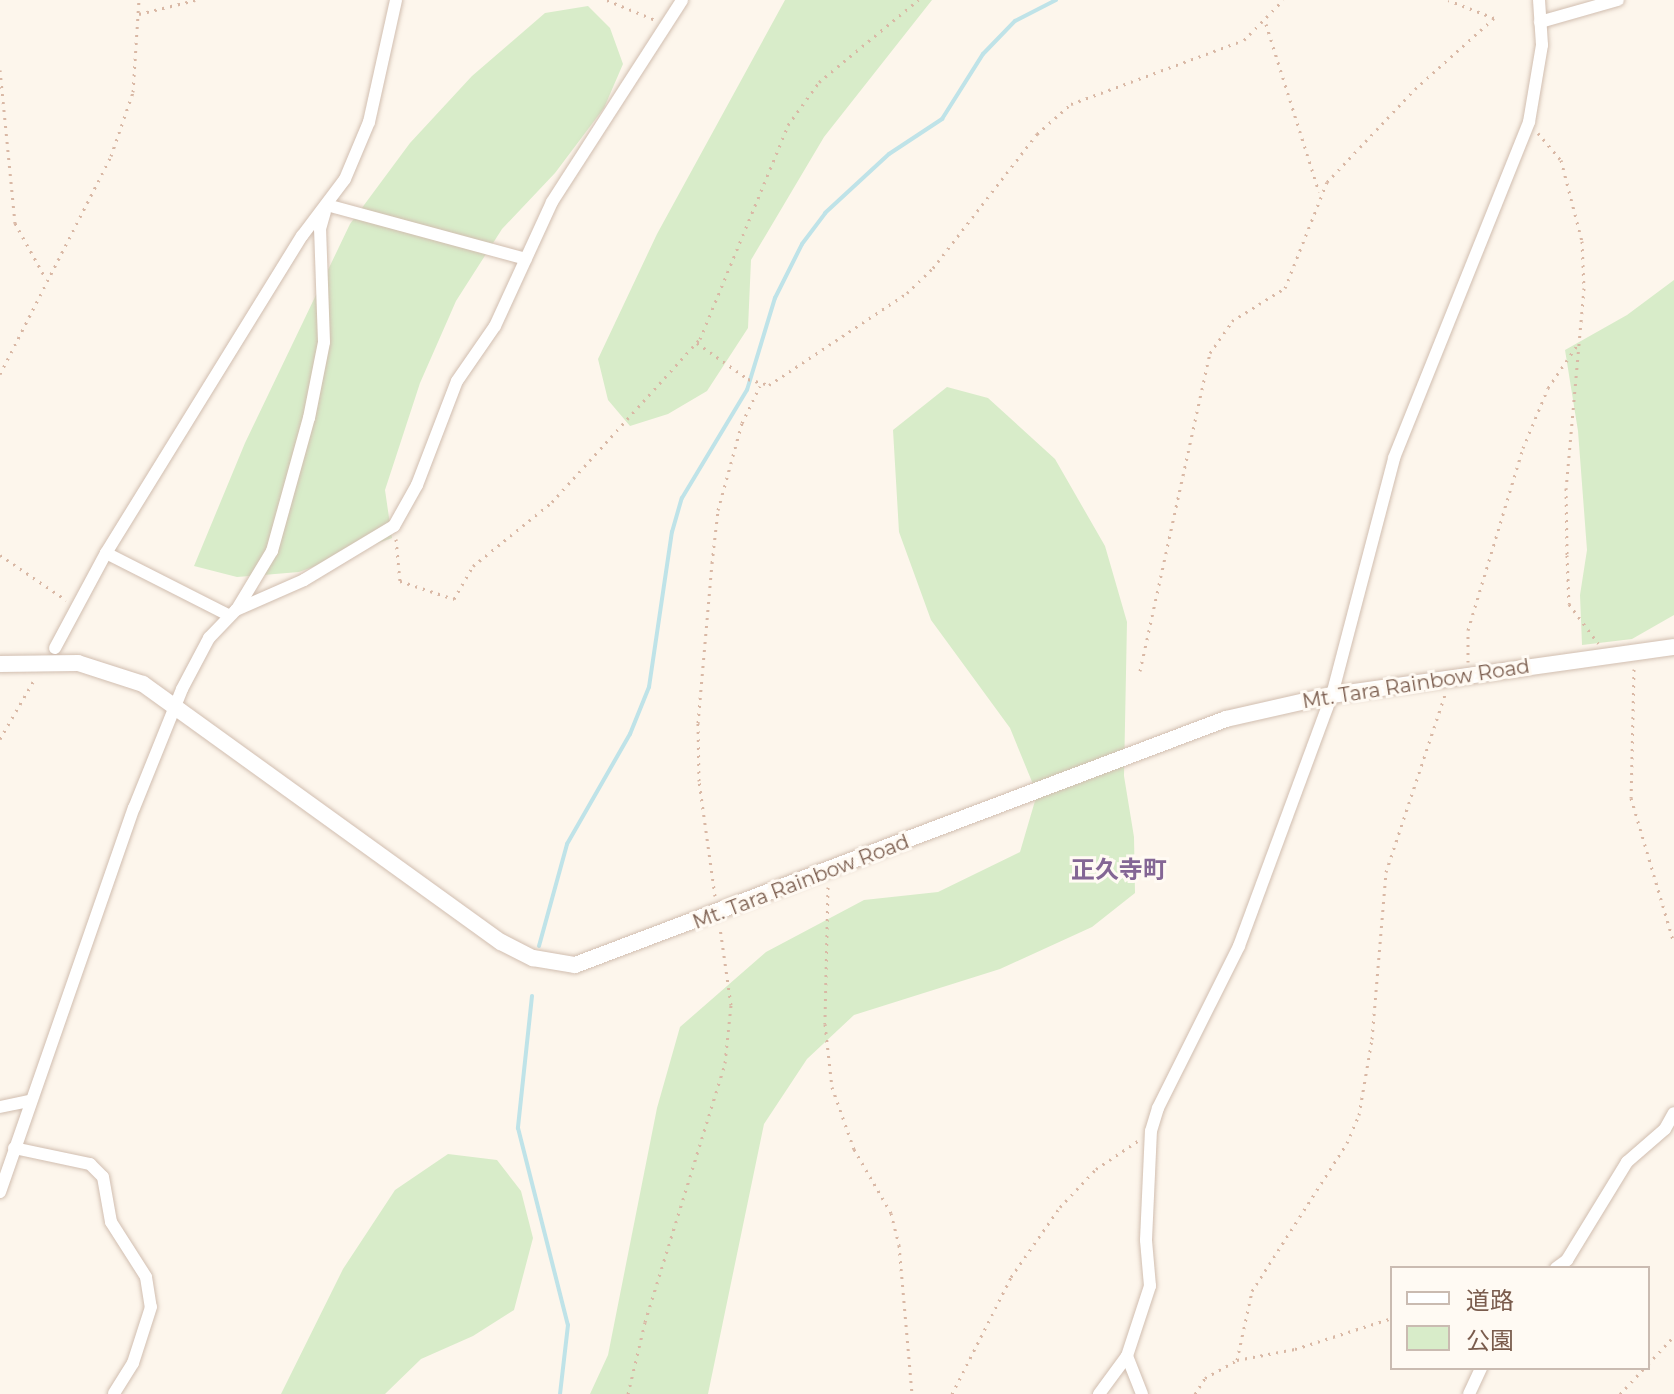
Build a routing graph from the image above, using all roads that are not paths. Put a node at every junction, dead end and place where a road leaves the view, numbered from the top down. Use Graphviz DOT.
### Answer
graph roads {
  1 [pos="396,0"];
  2 [pos="682,0"];
  3 [pos="1539,0"];
  4 [pos="1618,0"];
  5 [pos="1540,22"];
  6 [pos="327,205"];
  7 [pos="526,259"];
  8 [pos="106,553"];
  9 [pos="232,613"];
  10 [pos="1674,647"];
  11 [pos="55,648"];
  12 [pos="0,664"];
  13 [pos="1332,695"];
  14 [pos="178,705"];
  15 [pos="29,1101"];
  16 [pos="0,1107"];
  17 [pos="1674,1113"];
  18 [pos="14,1148"];
  19 [pos="0,1192"];
  20 [pos="1559,1266"];
  21 [pos="1127,1356"];
  22 [pos="1480,1370"];
  23 [pos="114,1394"];
  24 [pos="1099,1394"];
  25 [pos="1142,1394"];
  26 [pos="1469,1394"];
  1 -- 6 [label="street"];
  2 -- 7 [label="street"];
  3 -- 5 [label="street"];
  4 -- 5 [label="street"];
  5 -- 13 [label="street"];
  6 -- 7 [label="street"];
  6 -- 8 [label="street"];
  6 -- 9 [label="street"];
  7 -- 9 [label="street"];
  8 -- 9 [label="street"];
  8 -- 11 [label="street"];
  9 -- 14 [label="street"];
  10 -- 13 [label="street, Mt. Tara Rainbow Road"];
  12 -- 14 [label="street, Mt. Tara Rainbow Road"];
  13 -- 14 [label="street, Mt. Tara Rainbow Road"];
  13 -- 21 [label="street"];
  14 -- 15 [label="street"];
  15 -- 16 [label="street"];
  15 -- 18 [label="street"];
  17 -- 20 [label="street"];
  18 -- 19 [label="street"];
  18 -- 23 [label="street"];
  21 -- 24 [label="street"];
  21 -- 25 [label="street"];
  22 -- 26 [label="street"];
}
